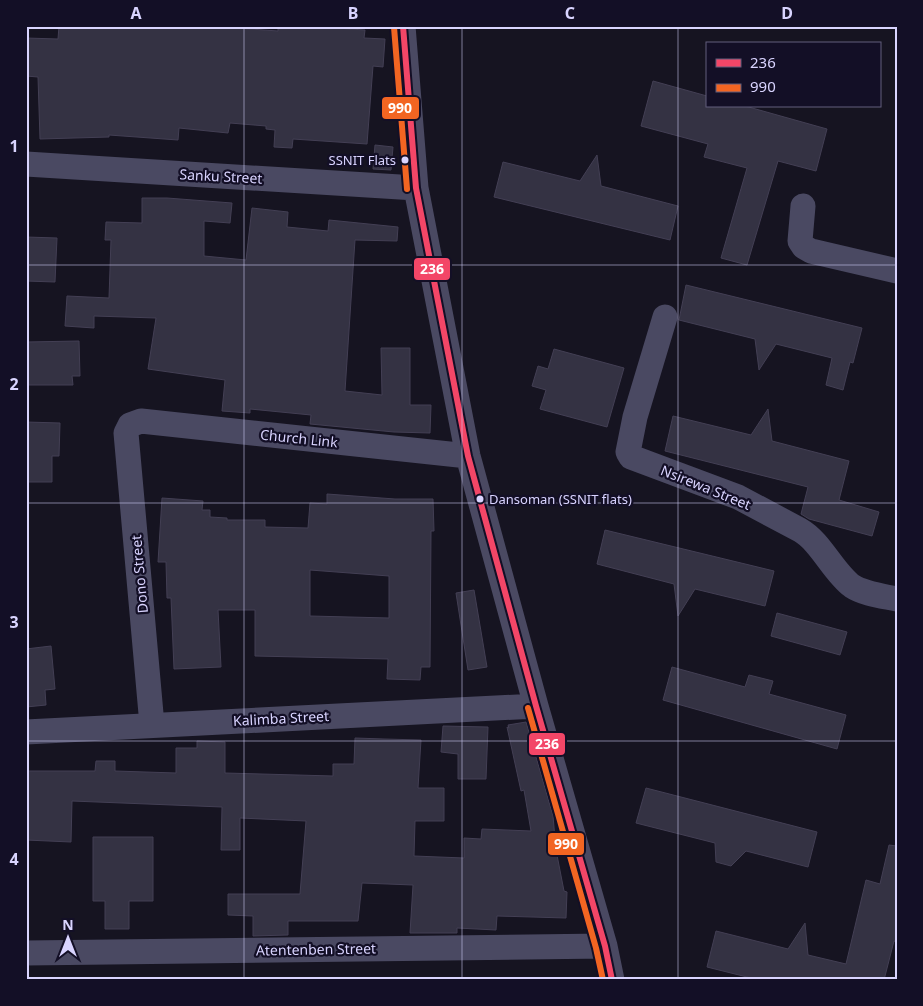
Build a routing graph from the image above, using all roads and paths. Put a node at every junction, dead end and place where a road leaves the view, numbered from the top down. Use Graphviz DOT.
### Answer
graph roads {
  1 [pos="403,26"];
  2 [pos="26,164"];
  3 [pos="416,188"];
  4 [pos="803,206"];
  5 [pos="897,271"];
  6 [pos="665,317"];
  7 [pos="130,425"];
  8 [pos="468,456"];
  9 [pos="897,599"];
  10 [pos="536,706"];
  11 [pos="152,725"];
  12 [pos="26,732"];
  13 [pos="605,946"];
  14 [pos="26,953"];
  15 [pos="612,980"];
  1 -- 3 [label="street"];
  2 -- 3 [label="street, Sanku Street"];
  3 -- 8 [label="street"];
  4 -- 5 [label="street"];
  6 -- 9 [label="street, Nsirewa Street"];
  7 -- 8 [label="street, Church Link"];
  7 -- 11 [label="street, Dono Street"];
  8 -- 10 [label="street"];
  10 -- 11 [label="street, Kalimba Street"];
  10 -- 13 [label="street"];
  11 -- 12 [label="street, Kalimba Street"];
  13 -- 14 [label="street, Atentenben Street"];
  13 -- 15 [label="street"];
}
